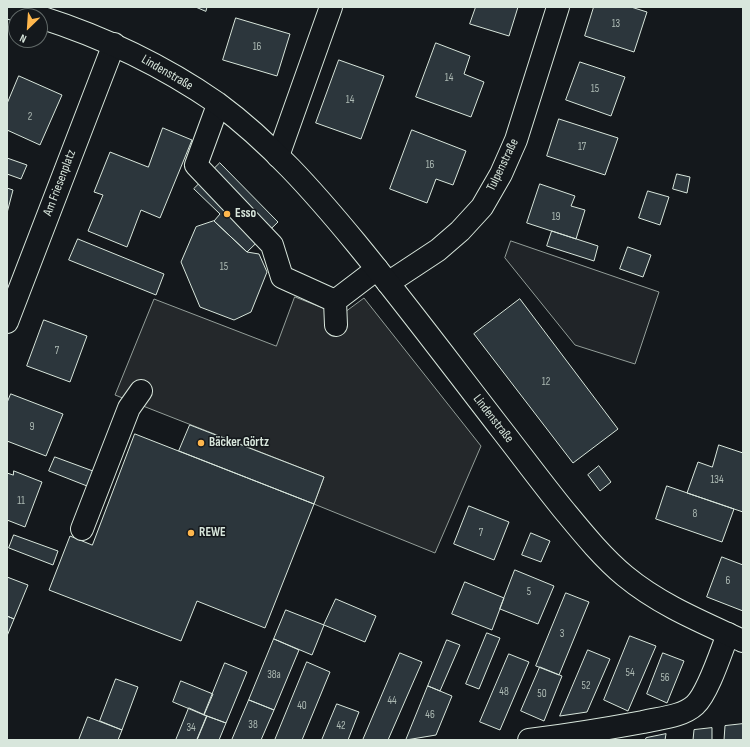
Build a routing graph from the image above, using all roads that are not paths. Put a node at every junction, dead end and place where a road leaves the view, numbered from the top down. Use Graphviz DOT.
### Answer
graph roads {
  1 [pos="331,7"];
  2 [pos="558,7"];
  3 [pos="48,20"];
  4 [pos="114,44"];
  5 [pos="218,105"];
  6 [pos="278,156"];
  7 [pos="383,276"];
  8 [pos="12,291"];
  9 [pos="335,301"];
  10 [pos="7,322"];
  11 [pos="336,325"];
  12 [pos="141,391"];
  13 [pos="82,529"];
  14 [pos="735,637"];
  15 [pos="529,740"];
  1 -- 6 [label="street"];
  2 -- 7 [label="street, Tulpenstraße"];
  3 -- 4 [label="street, Lindenstraße"];
  4 -- 5 [label="street, Lindenstraße"];
  4 -- 8 [label="street, Am Friesenplatz"];
  5 -- 6 [label="street, Lindenstraße"];
  5 -- 9 [label="street"];
  6 -- 7 [label="street, Lindenstraße"];
  7 -- 9 [label="street, Tulpenstraße"];
  7 -- 14 [label="street, Lindenstraße"];
  8 -- 10 [label="street, Am Friesenplatz"];
  9 -- 11 [label="street"];
  12 -- 13 [label="street"];
  14 -- 15 [label="street"];
}
